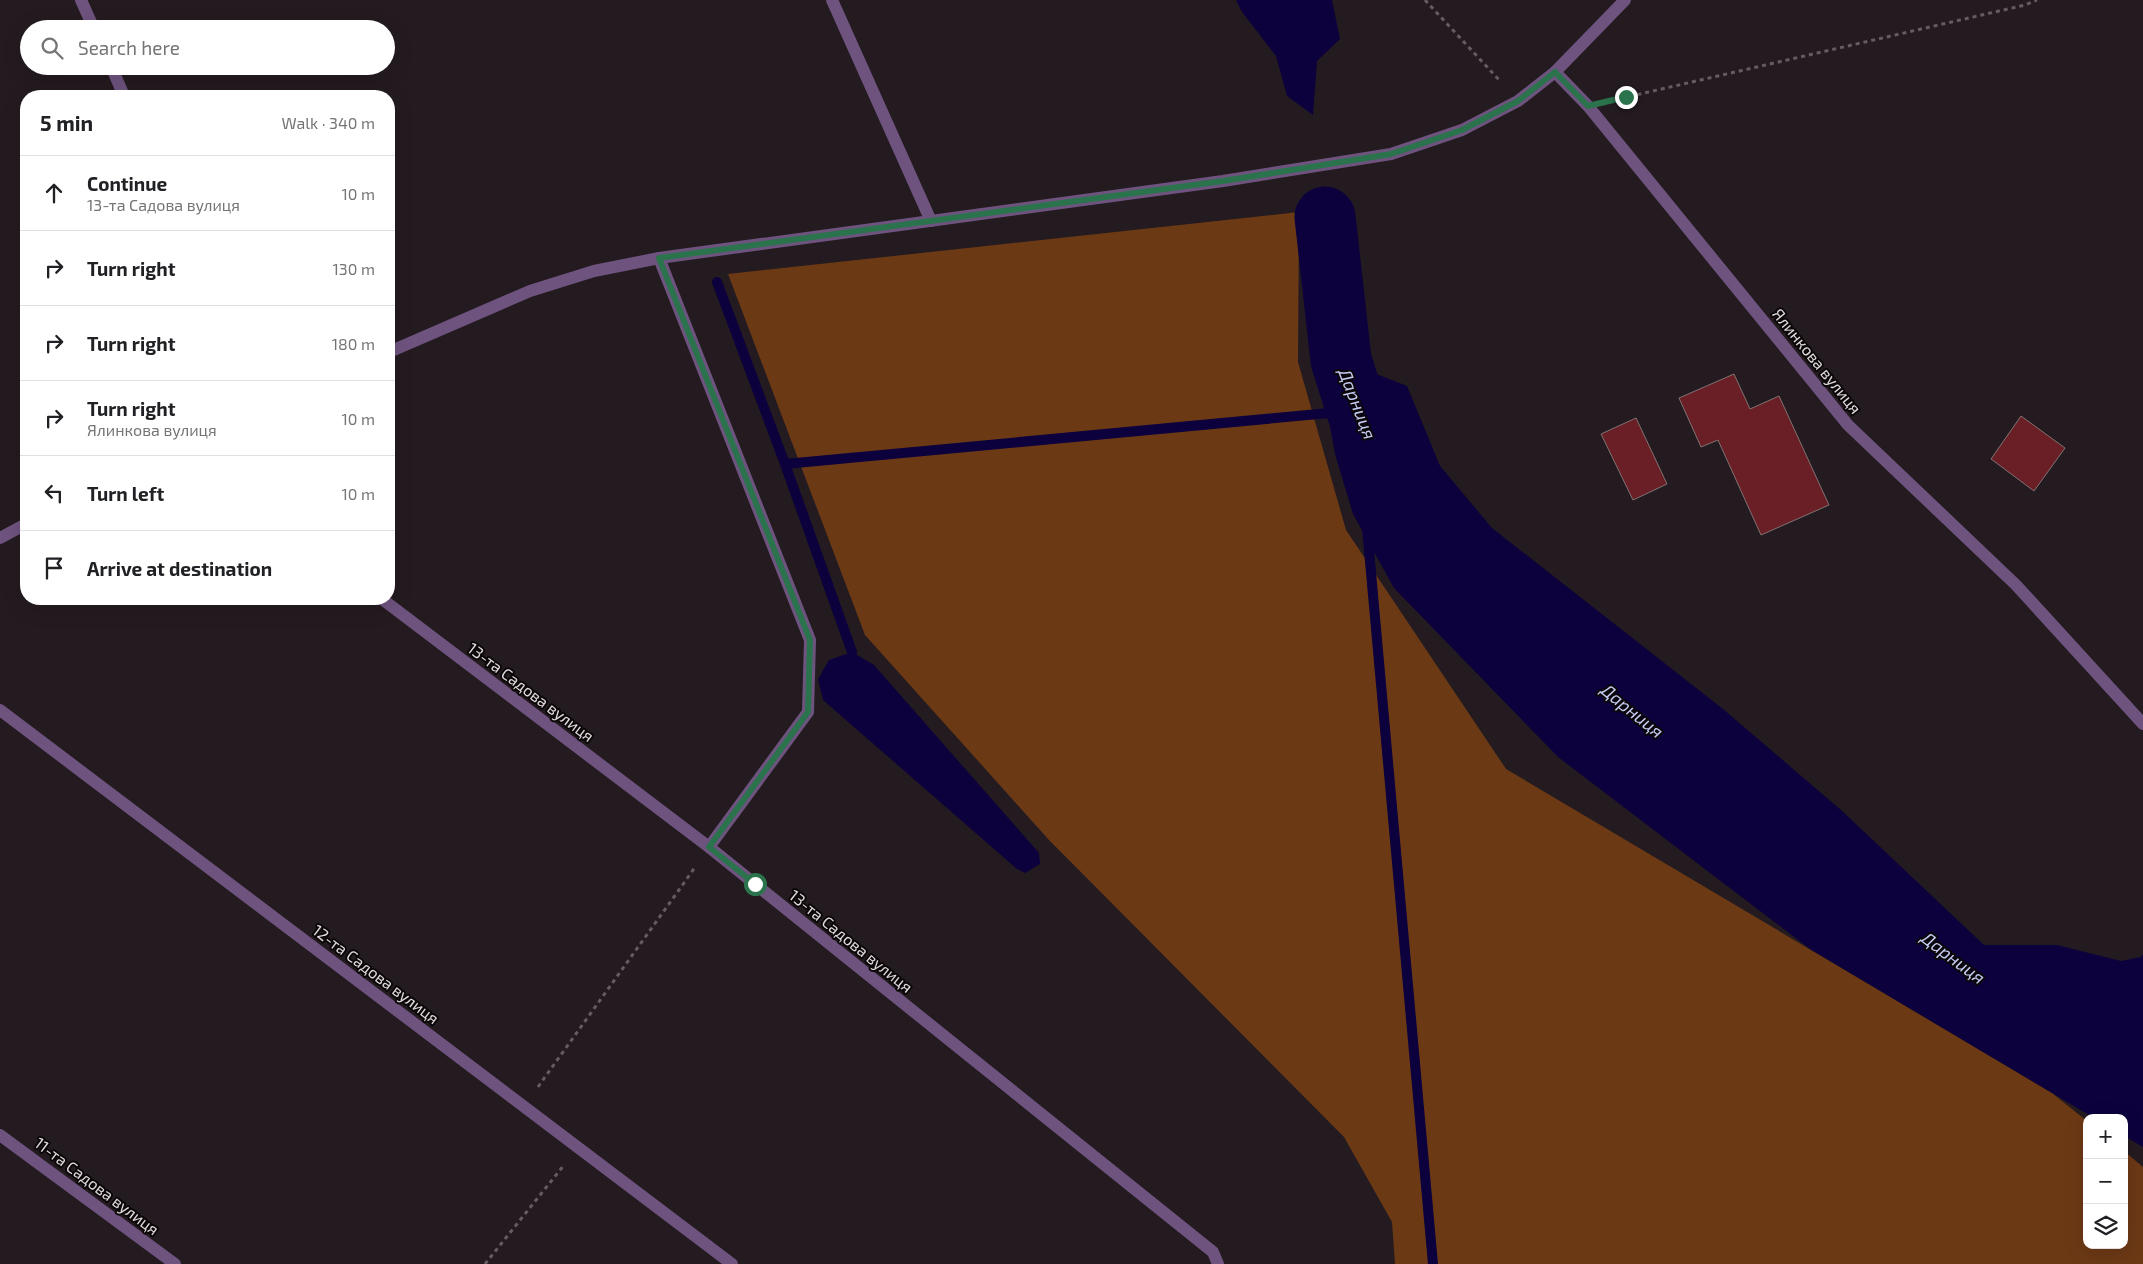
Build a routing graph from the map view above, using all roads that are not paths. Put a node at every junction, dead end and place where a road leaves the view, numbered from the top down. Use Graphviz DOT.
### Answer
graph roads {
  1 [pos="80,0"];
  2 [pos="832,0"];
  3 [pos="1625,0"];
  4 [pos="90,20"];
  5 [pos="1555,72"];
  6 [pos="115,75"];
  7 [pos="121,90"];
  8 [pos="931,221"];
  9 [pos="659,258"];
  10 [pos="395,349"];
  11 [pos="20,527"];
  12 [pos="0,538"];
  13 [pos="390,605"];
  14 [pos="0,710"];
  15 [pos="2143,724"];
  16 [pos="709,847"];
  17 [pos="0,1135"];
  18 [pos="175,1264"];
  19 [pos="732,1264"];
  20 [pos="1218,1264"];
  1 -- 4 [label="street"];
  2 -- 8 [label="street"];
  3 -- 5 [label="street"];
  5 -- 8 [label="street"];
  5 -- 15 [label="street, Ялинкова вулиця"];
  6 -- 7 [label="street"];
  8 -- 9 [label="street"];
  9 -- 10 [label="street"];
  9 -- 16 [label="street"];
  11 -- 12 [label="street"];
  13 -- 16 [label="street, 13-та Садова вулиця"];
  14 -- 19 [label="street, 12-та Садова вулиця"];
  16 -- 20 [label="street, 13-та Садова вулиця"];
  17 -- 18 [label="street, 11-та Садова вулиця"];
}
